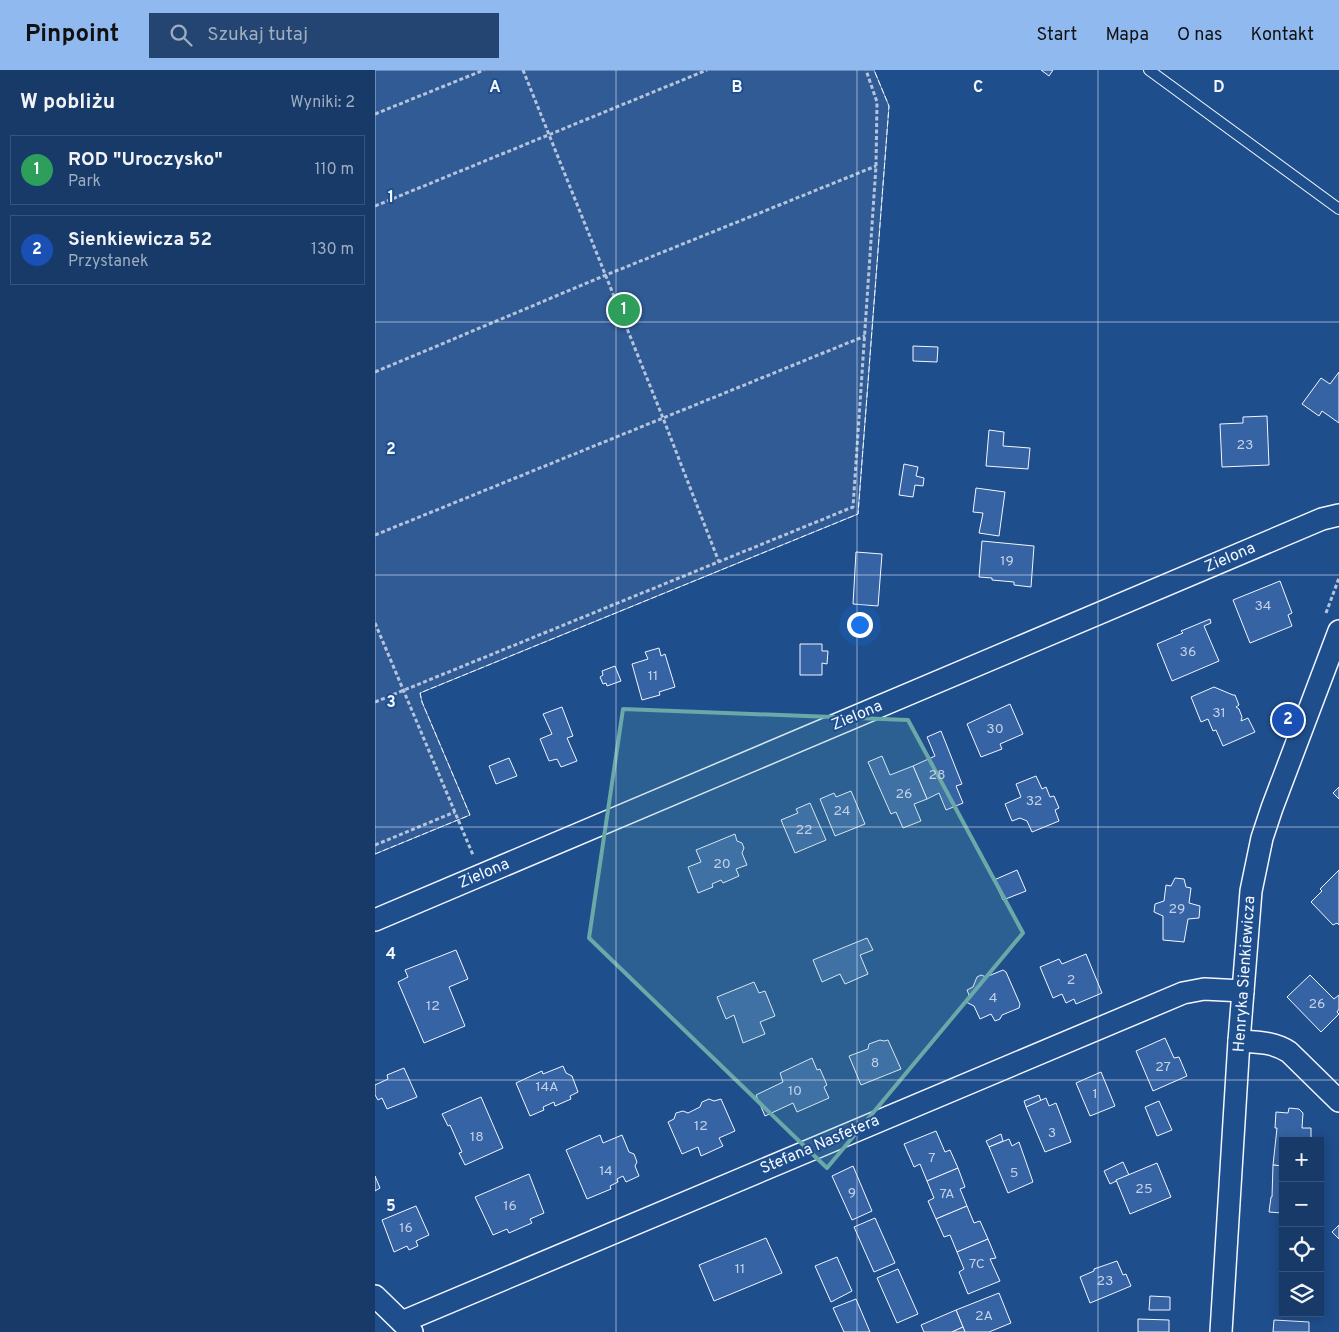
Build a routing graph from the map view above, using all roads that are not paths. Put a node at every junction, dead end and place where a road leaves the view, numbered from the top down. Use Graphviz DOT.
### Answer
graph roads {
  1 [pos="1149,70"];
  2 [pos="1339,209"];
  3 [pos="1339,515"];
  4 [pos="1339,631"];
  5 [pos="1335,654"];
  6 [pos="375,920"];
  7 [pos="1243,991"];
  8 [pos="1239,1041"];
  9 [pos="1339,1101"];
  10 [pos="375,1296"];
  11 [pos="407,1327"];
  12 [pos="1221,1332"];
  1 -- 2 [label="lane"];
  3 -- 6 [label="street, Zielona"];
  4 -- 5 [label="street, Henryka Sienkiewicza"];
  5 -- 7 [label="street, Henryka Sienkiewicza"];
  7 -- 8 [label="street, Henryka Sienkiewicza"];
  7 -- 11 [label="street, Stefana Nasfetera"];
  8 -- 9 [label="street"];
  8 -- 12 [label="street, Henryka Sienkiewicza"];
  10 -- 11 [label="street"];
}
